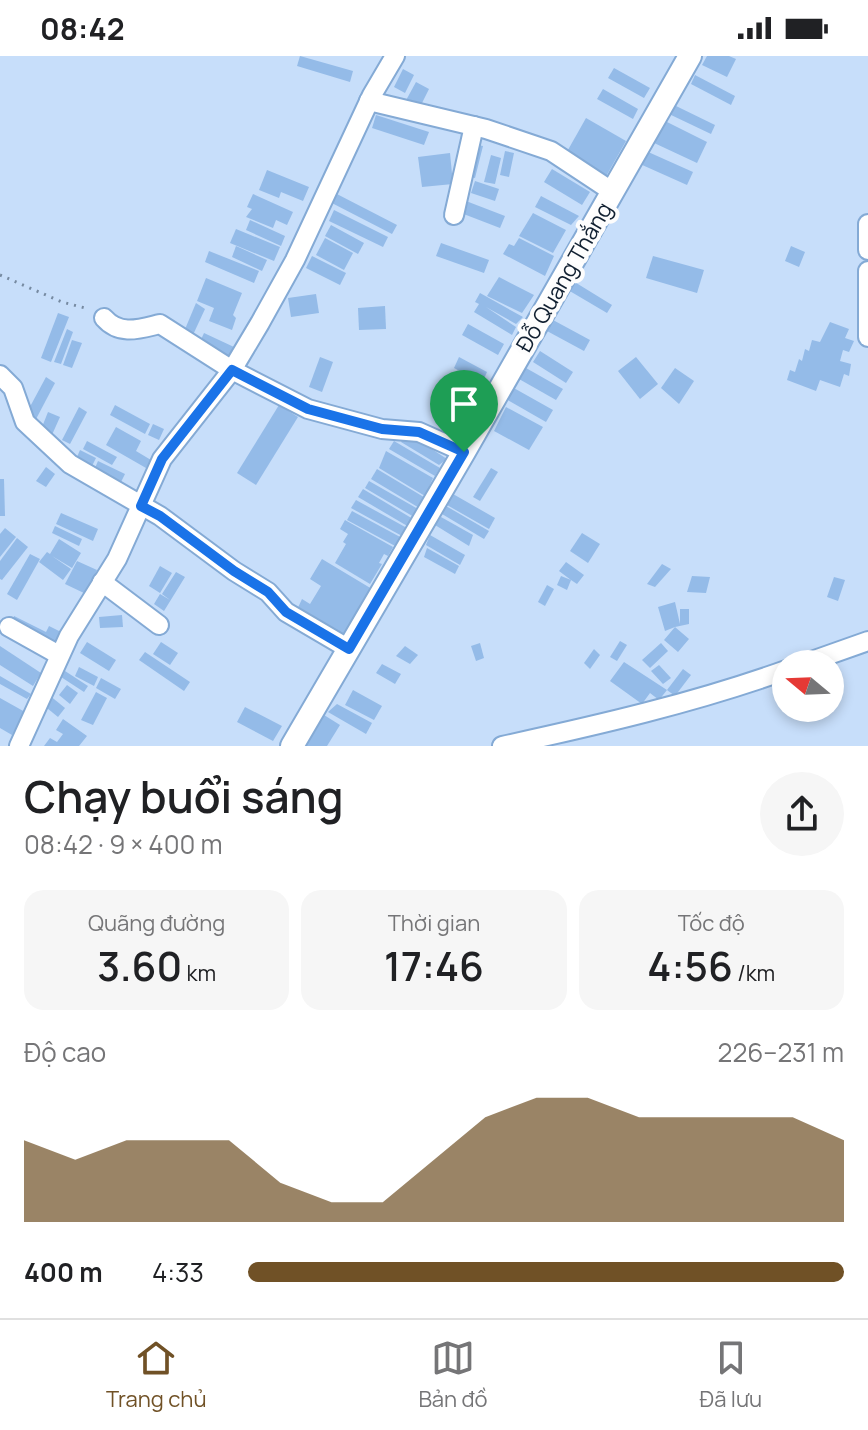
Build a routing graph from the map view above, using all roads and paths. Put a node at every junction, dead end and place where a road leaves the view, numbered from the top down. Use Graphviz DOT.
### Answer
graph roads {
  1 [pos="395,56"];
  2 [pos="690,56"];
  3 [pos="369,101"];
  4 [pos="474,126"];
  5 [pos="613,192"];
  6 [pos="454,215"];
  7 [pos="868,224"];
  8 [pos="868,250"];
  9 [pos="868,271"];
  10 [pos="0,275"];
  11 [pos="104,318"];
  12 [pos="868,337"];
  13 [pos="232,370"];
  14 [pos="0,375"];
  15 [pos="464,452"];
  16 [pos="141,506"];
  17 [pos="102,582"];
  18 [pos="159,625"];
  19 [pos="9,627"];
  20 [pos="868,641"];
  21 [pos="349,649"];
  22 [pos="843,650"];
  23 [pos="59,655"];
  24 [pos="772,675"];
  25 [pos="19,746"];
  26 [pos="292,746"];
  27 [pos="502,746"];
  1 -- 3 [label="street"];
  2 -- 5 [label="street, Đỗ Quang Thắng"];
  3 -- 4 [label="street"];
  3 -- 13 [label="street"];
  4 -- 5 [label="street"];
  4 -- 6 [label="street"];
  5 -- 15 [label="street, Đỗ Quang Thắng"];
  7 -- 8 [label="street"];
  9 -- 12 [label="street"];
  10 -- 11 [label="path"];
  11 -- 13 [label="street"];
  13 -- 15 [label="street"];
  13 -- 16 [label="street"];
  14 -- 16 [label="street"];
  15 -- 21 [label="street, Đỗ Quang Thắng"];
  16 -- 17 [label="street"];
  16 -- 21 [label="street"];
  17 -- 18 [label="street"];
  17 -- 23 [label="street"];
  19 -- 23 [label="street"];
  20 -- 22 [label="street"];
  21 -- 26 [label="street, Đỗ Quang Thắng"];
  23 -- 25 [label="street"];
  24 -- 27 [label="street"];
}
